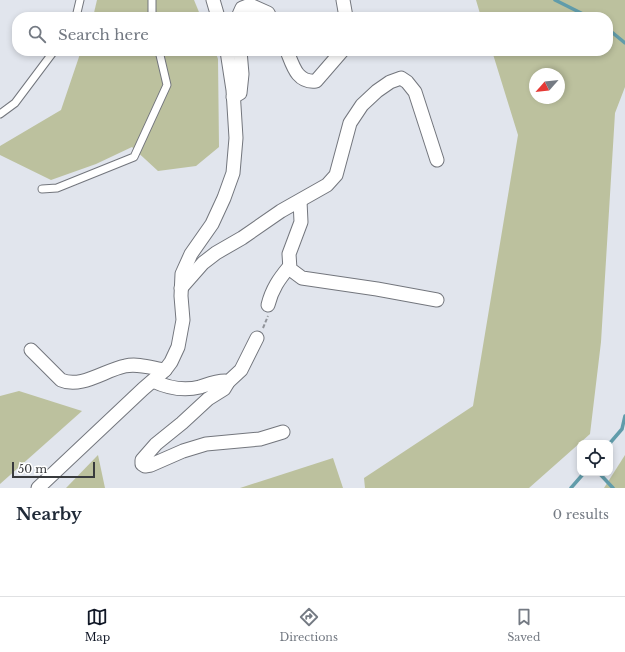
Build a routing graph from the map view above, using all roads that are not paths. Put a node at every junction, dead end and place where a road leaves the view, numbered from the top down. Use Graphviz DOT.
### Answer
graph roads {
  1 [pos="80,0"];
  2 [pos="152,0"];
  3 [pos="213,0"];
  4 [pos="344,0"];
  5 [pos="77,12"];
  6 [pos="152,12"];
  7 [pos="217,12"];
  8 [pos="240,12"];
  9 [pos="266,12"];
  10 [pos="345,12"];
  11 [pos="50,56"];
  12 [pos="160,56"];
  13 [pos="227,56"];
  14 [pos="240,56"];
  15 [pos="289,56"];
  16 [pos="338,56"];
  17 [pos="233,97"];
  18 [pos="0,114"];
  19 [pos="437,160"];
  20 [pos="42,189"];
  21 [pos="300,200"];
  22 [pos="290,266"];
  23 [pos="181,288"];
  24 [pos="438,300"];
  25 [pos="268,305"];
  26 [pos="257,338"];
  27 [pos="31,350"];
  28 [pos="165,370"];
  29 [pos="153,381"];
  30 [pos="227,383"];
  31 [pos="283,432"];
  32 [pos="38,488"];
  1 -- 5 [label="lane"];
  2 -- 6 [label="lane"];
  3 -- 7 [label="street"];
  4 -- 10 [label="street"];
  8 -- 9 [label="street"];
  11 -- 18 [label="lane"];
  12 -- 20 [label="lane"];
  13 -- 17 [label="street"];
  14 -- 17 [label="street"];
  15 -- 16 [label="street"];
  17 -- 23 [label="street"];
  19 -- 21 [label="street"];
  21 -- 22 [label="street"];
  21 -- 23 [label="street"];
  22 -- 24 [label="street"];
  22 -- 25 [label="street"];
  23 -- 28 [label="street"];
  26 -- 30 [label="street"];
  27 -- 28 [label="street"];
  28 -- 29 [label="street"];
  29 -- 30 [label="street"];
  29 -- 32 [label="street"];
  30 -- 31 [label="street"];
}
